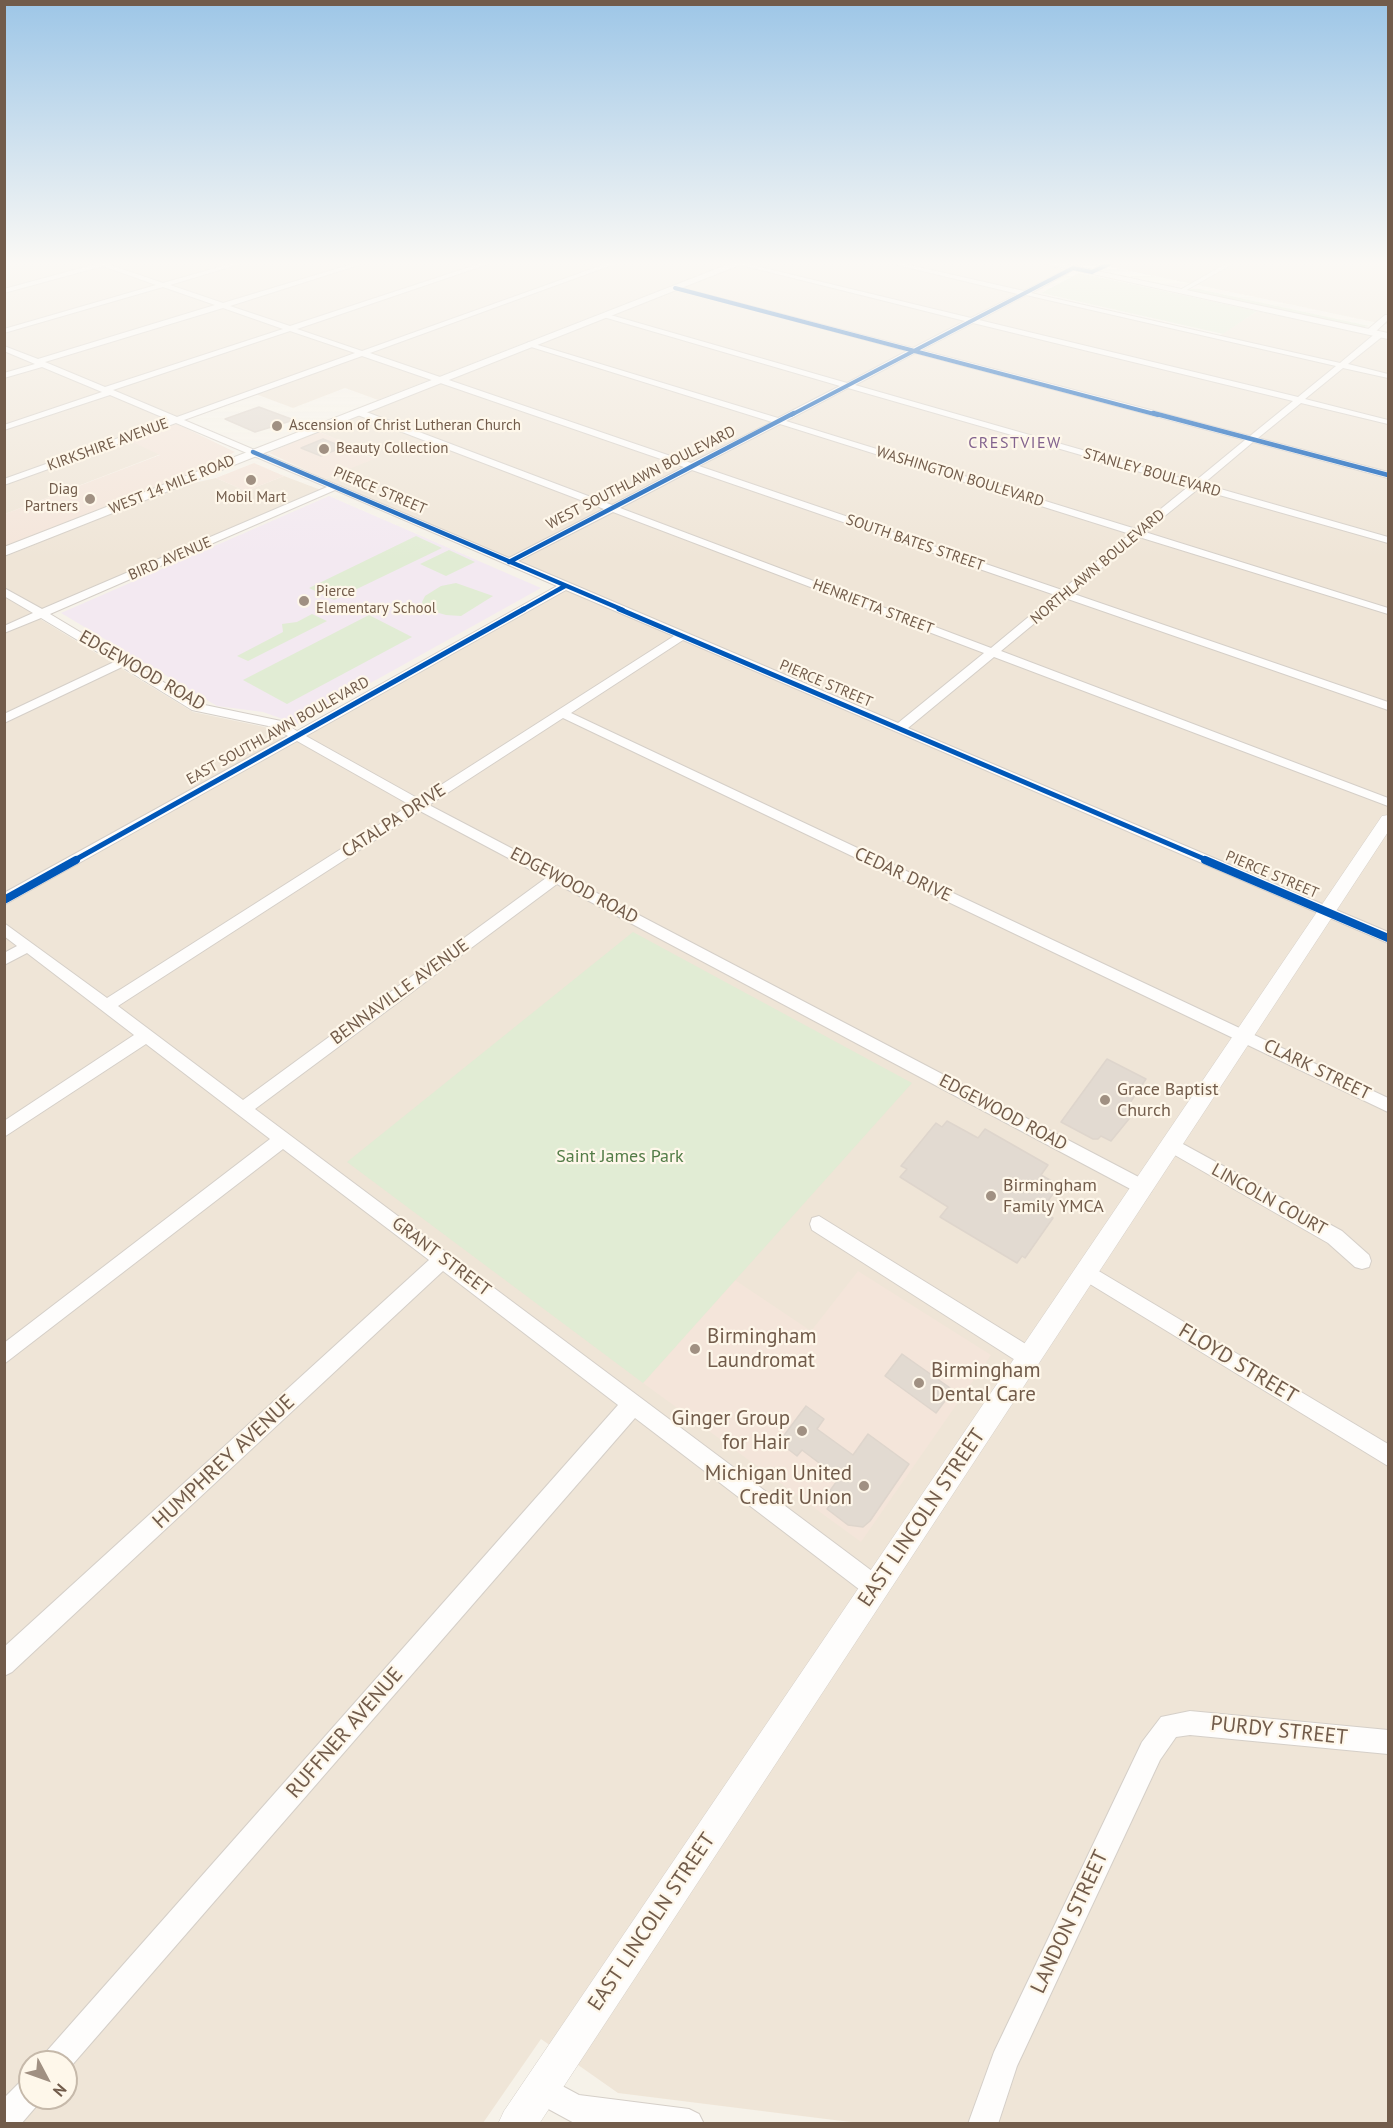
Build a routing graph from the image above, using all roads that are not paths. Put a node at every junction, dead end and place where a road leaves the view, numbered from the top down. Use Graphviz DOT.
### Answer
graph roads {
  1 [pos="36,361"];
  2 [pos="45,361"];
  3 [pos="194,361"];
  4 [pos="341,361"];
  5 [pos="389,361"];
  6 [pos="487,361"];
  7 [pos="587,361"];
  8 [pos="771,361"];
  9 [pos="895,361"];
  10 [pos="954,361"];
  11 [pos="1139,361"];
  12 [pos="1326,361"];
  13 [pos="1346,361"];
  14 [pos="40,363"];
  15 [pos="1342,365"];
  16 [pos="4,376"];
  17 [pos="1389,376"];
  18 [pos="442,379"];
  19 [pos="851,384"];
  20 [pos="108,391"];
  21 [pos="1299,400"];
  22 [pos="358,412"];
  23 [pos="176,420"];
  24 [pos="779,421"];
  25 [pos="1389,422"];
  26 [pos="4,428"];
  27 [pos="1252,439"];
  28 [pos="253,452"];
  29 [pos="693,466"];
  30 [pos="1389,475"];
  31 [pos="4,482"];
  32 [pos="1199,483"];
  33 [pos="335,487"];
  34 [pos="612,508"];
  35 [pos="1345,525"];
  36 [pos="1138,533"];
  37 [pos="1389,534"];
  38 [pos="1389,540"];
  39 [pos="4,552"];
  40 [pos="509,562"];
  41 [pos="565,586"];
  42 [pos="4,591"];
  43 [pos="1064,594"];
  44 [pos="1389,611"];
  45 [pos="43,614"];
  46 [pos="4,630"];
  47 [pos="681,636"];
  48 [pos="993,652"];
  49 [pos="124,662"];
  50 [pos="1389,706"];
  51 [pos="562,713"];
  52 [pos="4,719"];
  53 [pos="898,730"];
  54 [pos="297,736"];
  55 [pos="1389,802"];
  56 [pos="421,804"];
  57 [pos="1389,820"];
  58 [pos="556,877"];
  59 [pos="4,900"];
  60 [pos="1327,913"];
  61 [pos="4,928"];
  62 [pos="1389,938"];
  63 [pos="28,946"];
  64 [pos="4,960"];
  65 [pos="108,1005"];
  66 [pos="147,1035"];
  67 [pos="1245,1036"];
  68 [pos="1389,1105"];
  69 [pos="243,1108"];
  70 [pos="4,1130"];
  71 [pos="284,1138"];
  72 [pos="1172,1145"];
  73 [pos="1144,1188"];
  74 [pos="819,1224"];
  75 [pos="443,1259"];
  76 [pos="1362,1261"];
  77 [pos="1087,1272"];
  78 [pos="4,1355"];
  79 [pos="1030,1358"];
  80 [pos="634,1403"];
  81 [pos="1389,1455"];
  82 [pos="876,1588"];
  83 [pos="4,1664"];
  84 [pos="1170,1726"];
  85 [pos="1389,1742"];
  86 [pos="67,2050"];
  87 [pos="540,2089"];
  88 [pos="18,2105"];
  89 [pos="4,2121"];
  90 [pos="517,2124"];
  91 [pos="689,2124"];
  92 [pos="983,2124"];
  1 -- 14 [label="street, PIERCE STREET"];
  2 -- 14 [label="street"];
  3 -- 20 [label="street"];
  4 -- 23 [label="street, KIRKSHIRE AVENUE"];
  5 -- 18 [label="street, SOUTH BATES STREET"];
  6 -- 18 [label="main road, WEST 14 MILE ROAD"];
  7 -- 24 [label="street, WASHINGTON BOULEVARD"];
  8 -- 19 [label="street, STANLEY BOULEVARD"];
  9 -- 19 [label="street, WEST SOUTHLAWN BOULEVARD"];
  10 -- 27 [label="street"];
  11 -- 21 [label="street"];
  12 -- 15 [label="street"];
  13 -- 15 [label="street, NORTHLAWN BOULEVARD"];
  14 -- 16 [label="street"];
  14 -- 20 [label="street, PIERCE STREET"];
  15 -- 17 [label="street"];
  15 -- 21 [label="street, NORTHLAWN BOULEVARD"];
  18 -- 22 [label="main road, WEST 14 MILE ROAD"];
  18 -- 29 [label="street, SOUTH BATES STREET"];
  19 -- 24 [label="street, WEST SOUTHLAWN BOULEVARD"];
  19 -- 32 [label="street, STANLEY BOULEVARD"];
  20 -- 23 [label="street, PIERCE STREET"];
  20 -- 26 [label="street"];
  21 -- 25 [label="street"];
  21 -- 27 [label="street, NORTHLAWN BOULEVARD"];
  22 -- 28 [label="main road, WEST 14 MILE ROAD"];
  22 -- 34 [label="street, HENRIETTA STREET"];
  23 -- 28 [label="street, PIERCE STREET"];
  23 -- 31 [label="street, KIRKSHIRE AVENUE"];
  24 -- 29 [label="street, WEST SOUTHLAWN BOULEVARD"];
  24 -- 36 [label="street, WASHINGTON BOULEVARD"];
  27 -- 30 [label="street"];
  27 -- 32 [label="street, NORTHLAWN BOULEVARD"];
  28 -- 33 [label="street, PIERCE STREET"];
  28 -- 39 [label="main road, WEST 14 MILE ROAD"];
  29 -- 34 [label="street, WEST SOUTHLAWN BOULEVARD"];
  29 -- 43 [label="street, SOUTH BATES STREET"];
  32 -- 35 [label="street, STANLEY BOULEVARD"];
  32 -- 36 [label="street, NORTHLAWN BOULEVARD"];
  33 -- 40 [label="street, PIERCE STREET"];
  33 -- 45 [label="street, BIRD AVENUE"];
  34 -- 40 [label="street, WEST SOUTHLAWN BOULEVARD"];
  34 -- 48 [label="street, HENRIETTA STREET"];
  35 -- 37 [label="street, STANLEY BOULEVARD"];
  35 -- 38 [label="street, STANLEY BOULEVARD"];
  36 -- 43 [label="street, NORTHLAWN BOULEVARD"];
  36 -- 44 [label="street, WASHINGTON BOULEVARD"];
  40 -- 41 [label="street, PIERCE STREET"];
  41 -- 47 [label="street, PIERCE STREET"];
  41 -- 54 [label="street, EAST SOUTHLAWN BOULEVARD"];
  42 -- 45 [label="street, EDGEWOOD ROAD"];
  43 -- 48 [label="street, NORTHLAWN BOULEVARD"];
  43 -- 50 [label="street, SOUTH BATES STREET"];
  45 -- 46 [label="street, BIRD AVENUE"];
  45 -- 49 [label="street, EDGEWOOD ROAD"];
  47 -- 51 [label="street, CATALPA DRIVE"];
  47 -- 53 [label="street, PIERCE STREET"];
  48 -- 53 [label="street, NORTHLAWN BOULEVARD"];
  48 -- 55 [label="street, HENRIETTA STREET"];
  49 -- 52 [label="street"];
  49 -- 54 [label="street, EDGEWOOD ROAD"];
  51 -- 56 [label="street, CATALPA DRIVE"];
  51 -- 67 [label="street, CEDAR DRIVE"];
  53 -- 60 [label="street, PIERCE STREET"];
  54 -- 56 [label="street, EDGEWOOD ROAD"];
  54 -- 59 [label="street, EAST SOUTHLAWN BOULEVARD"];
  56 -- 58 [label="street, EDGEWOOD ROAD"];
  56 -- 65 [label="street, CATALPA DRIVE"];
  57 -- 60 [label="street, EAST LINCOLN STREET"];
  58 -- 69 [label="street, BENNAVILLE AVENUE"];
  58 -- 73 [label="street, EDGEWOOD ROAD"];
  60 -- 62 [label="street, PIERCE STREET"];
  60 -- 67 [label="street, EAST LINCOLN STREET"];
  61 -- 63 [label="street, GRANT STREET"];
  63 -- 64 [label="street"];
  63 -- 65 [label="street, GRANT STREET"];
  65 -- 66 [label="street, GRANT STREET"];
  66 -- 69 [label="street, GRANT STREET"];
  66 -- 70 [label="street"];
  67 -- 68 [label="street, CLARK STREET"];
  67 -- 72 [label="street, EAST LINCOLN STREET"];
  69 -- 71 [label="street, GRANT STREET"];
  71 -- 75 [label="street, GRANT STREET"];
  71 -- 78 [label="street"];
  72 -- 73 [label="street, EAST LINCOLN STREET"];
  72 -- 76 [label="street, LINCOLN COURT"];
  73 -- 77 [label="street, EAST LINCOLN STREET"];
  74 -- 79 [label="street"];
  75 -- 80 [label="street, GRANT STREET"];
  75 -- 83 [label="street, HUMPHREY AVENUE"];
  77 -- 79 [label="street, EAST LINCOLN STREET"];
  77 -- 81 [label="street, FLOYD STREET"];
  79 -- 82 [label="street, EAST LINCOLN STREET"];
  80 -- 82 [label="street, GRANT STREET"];
  80 -- 86 [label="street, RUFFNER AVENUE"];
  82 -- 87 [label="street, EAST LINCOLN STREET"];
  84 -- 85 [label="street, PURDY STREET"];
  84 -- 92 [label="street, LANDON STREET"];
  87 -- 90 [label="street, EAST LINCOLN STREET"];
  87 -- 91 [label="street"];
  88 -- 89 [label="street"];
}
